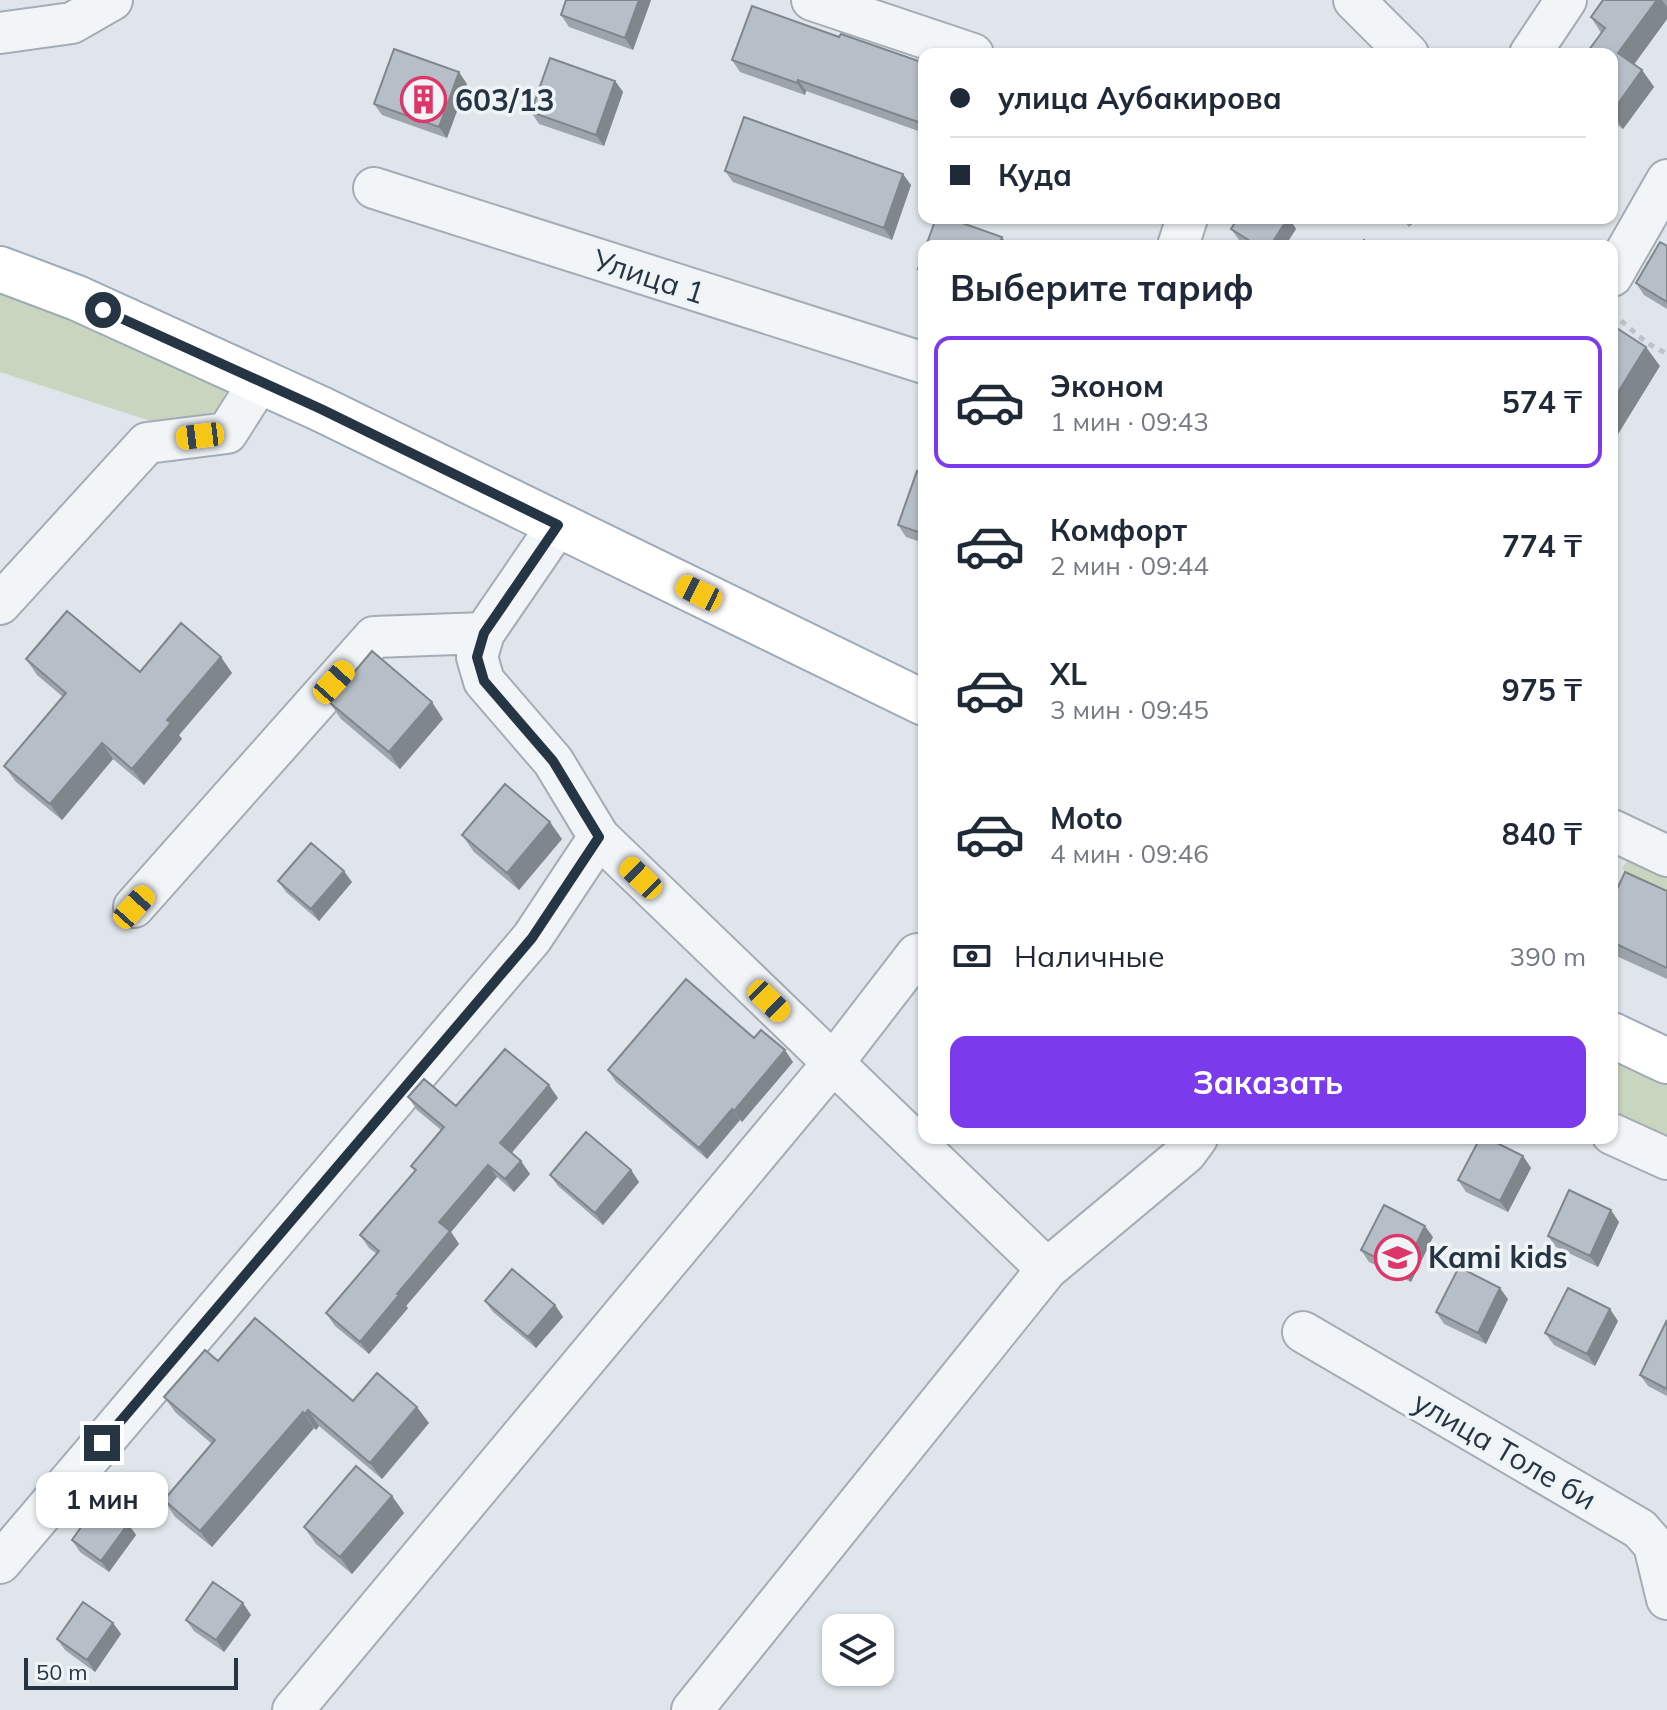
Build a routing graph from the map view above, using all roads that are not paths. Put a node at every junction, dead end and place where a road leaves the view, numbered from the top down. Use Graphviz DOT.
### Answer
graph roads {
  1 [pos="112,0"];
  2 [pos="812,0"];
  3 [pos="1354,0"];
  4 [pos="1566,0"];
  5 [pos="0,33"];
  6 [pos="955,48"];
  7 [pos="1402,48"];
  8 [pos="1534,48"];
  9 [pos="1667,180"];
  10 [pos="374,188"];
  11 [pos="1626,218"];
  12 [pos="1618,251"];
  13 [pos="0,269"];
  14 [pos="918,361"];
  15 [pos="260,381"];
  16 [pos="558,525"];
  17 [pos="0,604"];
  18 [pos="484,633"];
  19 [pos="918,700"];
  20 [pos="1618,833"];
  21 [pos="599,837"];
  22 [pos="1667,856"];
  23 [pos="134,907"];
  24 [pos="917,954"];
  25 [pos="1618,1038"];
  26 [pos="1667,1061"];
  27 [pos="833,1063"];
  28 [pos="1618,1137"];
  29 [pos="1193,1144"];
  30 [pos="1667,1159"];
  31 [pos="1047,1269"];
  32 [pos="1303,1332"];
  33 [pos="0,1563"];
  34 [pos="1667,1599"];
  35 [pos="293,1710"];
  36 [pos="692,1710"];
  1 -- 5 [label="street"];
  2 -- 6 [label="street"];
  3 -- 7 [label="street"];
  4 -- 8 [label="street"];
  9 -- 11 [label="street"];
  10 -- 14 [label="street, Улица 1"];
  11 -- 12 [label="street"];
  13 -- 15 [label="main road"];
  15 -- 16 [label="main road"];
  15 -- 17 [label="street"];
  16 -- 18 [label="street"];
  16 -- 19 [label="main road"];
  18 -- 21 [label="street"];
  18 -- 23 [label="street"];
  20 -- 22 [label="street"];
  21 -- 27 [label="street"];
  21 -- 33 [label="street"];
  24 -- 27 [label="street"];
  25 -- 26 [label="main road"];
  27 -- 31 [label="street"];
  27 -- 35 [label="street"];
  28 -- 30 [label="street"];
  29 -- 31 [label="street"];
  31 -- 36 [label="street"];
  32 -- 34 [label="street, улица Толе би"];
}
